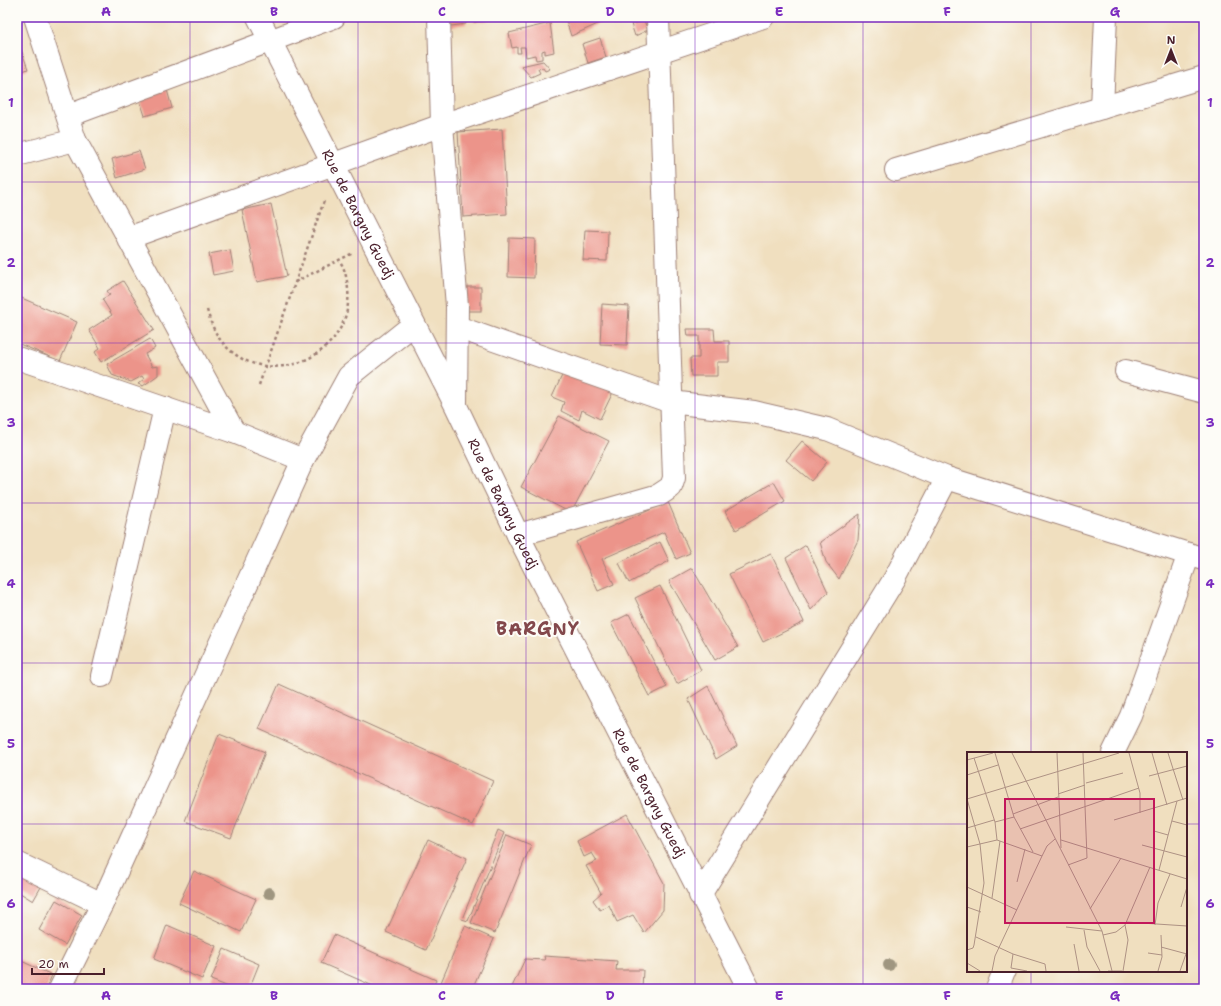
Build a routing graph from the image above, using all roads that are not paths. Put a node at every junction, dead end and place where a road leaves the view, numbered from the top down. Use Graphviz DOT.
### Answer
graph roads {
  1 [pos="35,17"];
  2 [pos="258,17"];
  3 [pos="334,17"];
  4 [pos="438,17"];
  5 [pos="658,17"];
  6 [pos="763,17"];
  7 [pos="1106,17"];
  8 [pos="270,41"];
  9 [pos="658,51"];
  10 [pos="1204,77"];
  11 [pos="1102,108"];
  12 [pos="68,116"];
  13 [pos="442,125"];
  14 [pos="75,140"];
  15 [pos="17,155"];
  16 [pos="333,164"];
  17 [pos="896,170"];
  18 [pos="128,238"];
  19 [pos="414,324"];
  20 [pos="457,327"];
  21 [pos="17,358"];
  22 [pos="1126,371"];
  23 [pos="1204,392"];
  24 [pos="671,402"];
  25 [pos="456,406"];
  26 [pos="165,408"];
  27 [pos="234,432"];
  28 [pos="303,460"];
  29 [pos="947,478"];
  30 [pos="518,535"];
  31 [pos="1196,557"];
  32 [pos="102,676"];
  33 [pos="1113,752"];
  34 [pos="17,863"];
  35 [pos="700,895"];
  36 [pos="102,904"];
  37 [pos="1004,972"];
  38 [pos="60,989"];
  39 [pos="749,989"];
  40 [pos="997,989"];
  1 -- 12 [label="street"];
  2 -- 8 [label="street, Rue de Bargny Guedj"];
  3 -- 8 [label="street"];
  4 -- 13 [label="street"];
  5 -- 9 [label="street"];
  6 -- 9 [label="street"];
  7 -- 11 [label="street"];
  8 -- 12 [label="street"];
  8 -- 16 [label="street, Rue de Bargny Guedj"];
  9 -- 13 [label="street"];
  9 -- 24 [label="street"];
  10 -- 11 [label="street"];
  11 -- 17 [label="street"];
  12 -- 14 [label="street"];
  13 -- 16 [label="street"];
  13 -- 20 [label="street"];
  14 -- 15 [label="street"];
  14 -- 18 [label="street"];
  16 -- 18 [label="street"];
  16 -- 19 [label="street, Rue de Bargny Guedj"];
  18 -- 27 [label="street"];
  19 -- 25 [label="street, Rue de Bargny Guedj"];
  19 -- 28 [label="street"];
  20 -- 24 [label="street"];
  20 -- 25 [label="street"];
  21 -- 26 [label="street"];
  22 -- 23 [label="street"];
  24 -- 29 [label="street"];
  24 -- 30 [label="street"];
  25 -- 30 [label="street, Rue de Bargny Guedj"];
  26 -- 27 [label="street"];
  26 -- 32 [label="street"];
  27 -- 28 [label="street"];
  28 -- 36 [label="street"];
  29 -- 31 [label="street"];
  29 -- 35 [label="street"];
  30 -- 35 [label="street, Rue de Bargny Guedj"];
  31 -- 33 [label="street"];
  34 -- 36 [label="street"];
  35 -- 39 [label="street, Rue de Bargny Guedj"];
  36 -- 38 [label="street"];
  37 -- 40 [label="street"];
}
